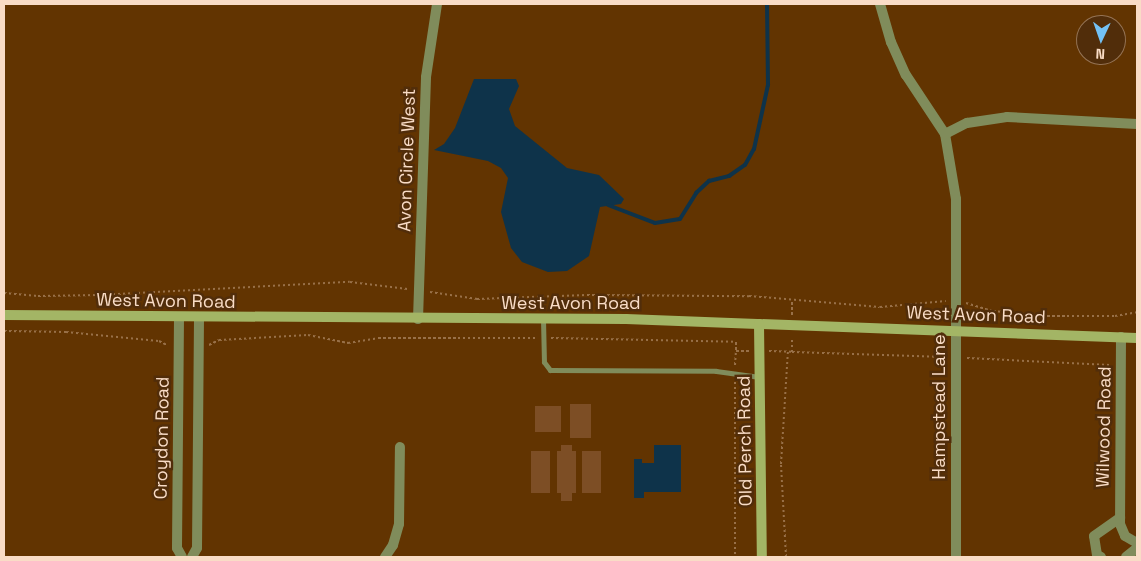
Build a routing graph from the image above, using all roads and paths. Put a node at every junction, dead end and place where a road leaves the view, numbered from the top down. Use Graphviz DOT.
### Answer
graph roads {
  1 [pos="438,4"];
  2 [pos="880,4"];
  3 [pos="1137,124"];
  4 [pos="945,134"];
  5 [pos="419,290"];
  6 [pos="4,293"];
  7 [pos="792,300"];
  8 [pos="956,302"];
  9 [pos="792,312"];
  10 [pos="1137,312"];
  11 [pos="4,315"];
  12 [pos="179,318"];
  13 [pos="199,318"];
  14 [pos="418,319"];
  15 [pos="543,319"];
  16 [pos="759,324"];
  17 [pos="956,330"];
  18 [pos="4,331"];
  19 [pos="792,337"];
  20 [pos="1121,337"];
  21 [pos="544,338"];
  22 [pos="1137,338"];
  23 [pos="169,346"];
  24 [pos="207,346"];
  25 [pos="774,350"];
  26 [pos="736,351"];
  27 [pos="748,351"];
  28 [pos="788,351"];
  29 [pos="792,352"];
  30 [pos="948,357"];
  31 [pos="973,358"];
  32 [pos="1112,365"];
  33 [pos="735,373"];
  34 [pos="760,377"];
  35 [pos="400,447"];
  36 [pos="1120,518"];
  37 [pos="1137,543"];
  38 [pos="1137,548"];
  39 [pos="182,557"];
  40 [pos="192,557"];
  41 [pos="385,557"];
  42 [pos="735,557"];
  43 [pos="762,557"];
  44 [pos="786,557"];
  45 [pos="956,557"];
  46 [pos="1101,557"];
  47 [pos="1126,557"];
  1 -- 5 [label="street, Avon Circle West"];
  2 -- 4 [label="street, Hampstead Lane"];
  3 -- 4 [label="street"];
  4 -- 8 [label="street, Hampstead Lane"];
  5 -- 6 [label="path"];
  5 -- 7 [label="path"];
  5 -- 14 [label="street, Avon Circle West"];
  7 -- 8 [label="path"];
  7 -- 9 [label="path"];
  8 -- 10 [label="path"];
  8 -- 17 [label="street, Hampstead Lane"];
  11 -- 12 [label="street, West Avon Road"];
  12 -- 13 [label="street, West Avon Road"];
  12 -- 39 [label="street, Croydon Road"];
  13 -- 14 [label="street, West Avon Road"];
  13 -- 40 [label="street, Croydon Road"];
  14 -- 15 [label="street, West Avon Road"];
  15 -- 16 [label="street, West Avon Road"];
  15 -- 21 [label="lane"];
  16 -- 17 [label="street, West Avon Road"];
  16 -- 34 [label="street, Old Perch Road"];
  17 -- 20 [label="street, West Avon Road"];
  17 -- 45 [label="street, Hampstead Lane"];
  18 -- 23 [label="path"];
  19 -- 29 [label="path"];
  20 -- 22 [label="street, West Avon Road"];
  20 -- 36 [label="street, Wilwood Road"];
  21 -- 24 [label="path"];
  21 -- 26 [label="path"];
  21 -- 33 [label="lane"];
  25 -- 28 [label="path"];
  26 -- 27 [label="path"];
  26 -- 33 [label="path"];
  28 -- 29 [label="path"];
  28 -- 44 [label="path"];
  29 -- 30 [label="path"];
  31 -- 32 [label="path"];
  33 -- 34 [label="lane"];
  33 -- 42 [label="path"];
  34 -- 43 [label="street, Old Perch Road"];
  35 -- 41 [label="street"];
  36 -- 37 [label="street, Wilwood Road"];
  36 -- 46 [label="street"];
  38 -- 47 [label="street"];
}
